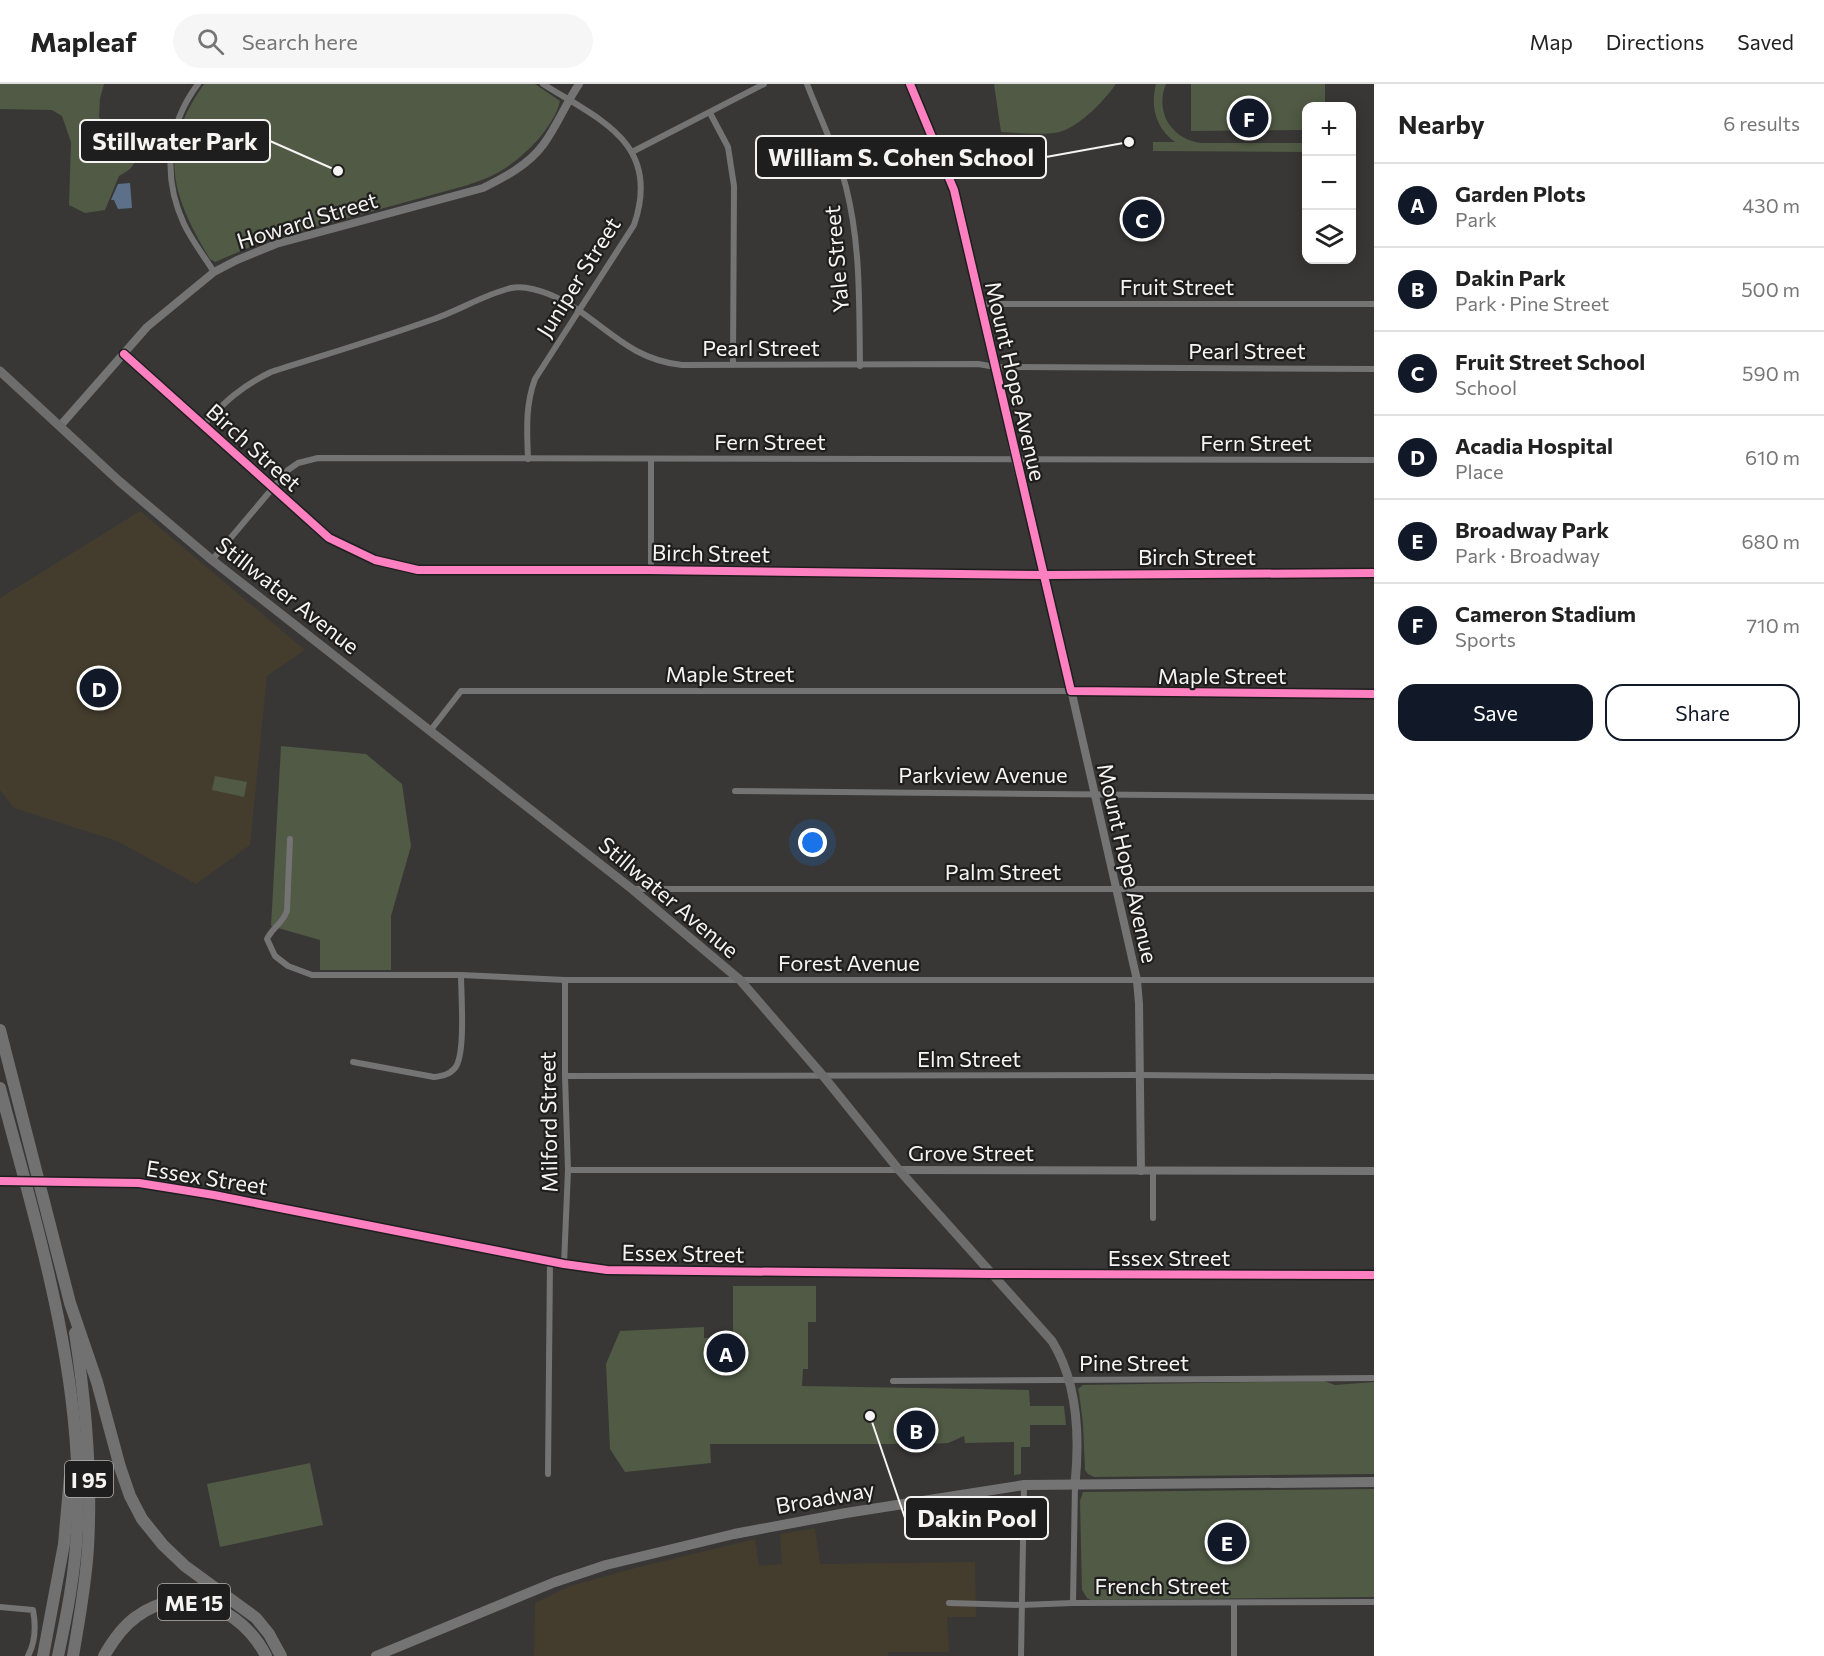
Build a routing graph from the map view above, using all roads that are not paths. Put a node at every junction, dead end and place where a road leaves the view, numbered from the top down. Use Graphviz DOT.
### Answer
graph roads {
  1 [pos="198,84"];
  2 [pos="543,84"];
  3 [pos="579,84"];
  4 [pos="764,84"];
  5 [pos="807,84"];
  6 [pos="910,84"];
  7 [pos="568,100"];
  8 [pos="710,112"];
  9 [pos="632,152"];
  10 [pos="214,272"];
  11 [pos="980,304"];
  12 [pos="1374,304"];
  13 [pos="578,311"];
  14 [pos="124,354"];
  15 [pos="733,363"];
  16 [pos="860,366"];
  17 [pos="996,368"];
  18 [pos="1374,369"];
  19 [pos="0,371"];
  20 [pos="203,425"];
  21 [pos="60,426"];
  22 [pos="528,459"];
  23 [pos="651,459"];
  24 [pos="1015,459"];
  25 [pos="1374,460"];
  26 [pos="272,488"];
  27 [pos="212,560"];
  28 [pos="651,570"];
  29 [pos="1374,573"];
  30 [pos="1045,575"];
  31 [pos="1071,691"];
  32 [pos="1374,694"];
  33 [pos="429,731"];
  34 [pos="735,790"];
  35 [pos="1093,793"];
  36 [pos="1374,797"];
  37 [pos="290,839"];
  38 [pos="633,889"];
  39 [pos="1116,889"];
  40 [pos="1374,889"];
  41 [pos="461,975"];
  42 [pos="565,980"];
  43 [pos="740,980"];
  44 [pos="1137,980"];
  45 [pos="1374,980"];
  46 [pos="0,1030"];
  47 [pos="353,1062"];
  48 [pos="1139,1075"];
  49 [pos="565,1076"];
  50 [pos="824,1077"];
  51 [pos="1374,1077"];
  52 [pos="0,1088"];
  53 [pos="568,1170"];
  54 [pos="899,1170"];
  55 [pos="1141,1171"];
  56 [pos="1153,1171"];
  57 [pos="1374,1171"];
  58 [pos="1,1181"];
  59 [pos="1153,1218"];
  60 [pos="550,1261"];
  61 [pos="564,1264"];
  62 [pos="993,1274"];
  63 [pos="1374,1275"];
  64 [pos="70,1303"];
  65 [pos="1374,1378"];
  66 [pos="1070,1380"];
  67 [pos="893,1381"];
  68 [pos="76,1454"];
  69 [pos="548,1474"];
  70 [pos="1374,1482"];
  71 [pos="1075,1484"];
  72 [pos="1024,1485"];
  73 [pos="1374,1602"];
  74 [pos="949,1603"];
  75 [pos="1073,1603"];
  76 [pos="1234,1603"];
  77 [pos="1021,1605"];
  78 [pos="0,1607"];
  79 [pos="28,1656"];
  80 [pos="43,1656"];
  81 [pos="58,1656"];
  82 [pos="73,1656"];
  83 [pos="104,1656"];
  84 [pos="266,1656"];
  85 [pos="281,1656"];
  86 [pos="376,1656"];
  87 [pos="1021,1656"];
  88 [pos="1234,1656"];
  1 -- 10 [label="street"];
  2 -- 7 [label="street, Juniper Street"];
  3 -- 7 [label="street, Howard Street"];
  4 -- 8 [label="street"];
  5 -- 16 [label="street, Yale Street"];
  6 -- 11 [label="street, Mount Hope Avenue"];
  7 -- 9 [label="street, Juniper Street"];
  7 -- 10 [label="street, Howard Street"];
  8 -- 9 [label="street"];
  8 -- 15 [label="street"];
  9 -- 13 [label="street, Juniper Street"];
  10 -- 14 [label="street, Howard Street"];
  11 -- 12 [label="street, Fruit Street"];
  11 -- 17 [label="street, Mount Hope Avenue"];
  13 -- 15 [label="street, Pearl Street"];
  13 -- 20 [label="street, Pearl Street"];
  13 -- 22 [label="street, Juniper Street"];
  14 -- 20 [label="street, Birch Street"];
  14 -- 21 [label="street, Howard Street"];
  15 -- 16 [label="street, Pearl Street"];
  16 -- 17 [label="street, Pearl Street"];
  17 -- 18 [label="street, Pearl Street"];
  17 -- 24 [label="street, Mount Hope Avenue"];
  19 -- 21 [label="main road, Stillwater Avenue"];
  20 -- 26 [label="street, Birch Street"];
  21 -- 27 [label="main road, Stillwater Avenue"];
  22 -- 23 [label="street, Fern Street"];
  22 -- 26 [label="street, Fern Street"];
  23 -- 24 [label="street, Fern Street"];
  23 -- 28 [label="street"];
  24 -- 25 [label="street, Fern Street"];
  24 -- 30 [label="street, Mount Hope Avenue"];
  26 -- 27 [label="street, Fern Street"];
  26 -- 28 [label="street, Birch Street"];
  27 -- 33 [label="main road, Stillwater Avenue"];
  28 -- 30 [label="street, Birch Street"];
  29 -- 30 [label="street, Birch Street"];
  30 -- 31 [label="street, Mount Hope Avenue"];
  31 -- 32 [label="street, Maple Street"];
  31 -- 33 [label="street, Maple Street"];
  31 -- 35 [label="street, Mount Hope Avenue"];
  33 -- 38 [label="main road, Stillwater Avenue"];
  34 -- 35 [label="street, Parkview Avenue"];
  35 -- 36 [label="street, Parkview Avenue"];
  35 -- 39 [label="street, Mount Hope Avenue"];
  37 -- 41 [label="street, Forest Avenue"];
  38 -- 39 [label="street, Palm Street"];
  38 -- 43 [label="main road, Stillwater Avenue"];
  39 -- 40 [label="street, Palm Street"];
  39 -- 44 [label="street, Mount Hope Avenue"];
  41 -- 42 [label="street, Forest Avenue"];
  41 -- 47 [label="street"];
  42 -- 43 [label="street, Forest Avenue"];
  42 -- 49 [label="street, Milford Street"];
  43 -- 44 [label="street, Forest Avenue"];
  43 -- 50 [label="main road, Stillwater Avenue"];
  44 -- 45 [label="street, Forest Avenue"];
  44 -- 48 [label="street, Mount Hope Avenue"];
  46 -- 64 [label="highway, I 95"];
  48 -- 50 [label="street, Elm Street"];
  48 -- 51 [label="street, Elm Street"];
  48 -- 55 [label="street, Mount Hope Avenue"];
  49 -- 50 [label="street, Elm Street"];
  49 -- 53 [label="street, Milford Street"];
  50 -- 54 [label="main road, Stillwater Avenue"];
  52 -- 68 [label="highway, I 95"];
  53 -- 54 [label="street, Grove Street"];
  53 -- 61 [label="street, Milford Street"];
  54 -- 55 [label="street, Grove Street"];
  54 -- 62 [label="main road, Stillwater Avenue"];
  55 -- 56 [label="street, Grove Street"];
  56 -- 57 [label="street, Grove Street"];
  56 -- 59 [label="street"];
  58 -- 60 [label="street, Essex Street, bridge"];
  60 -- 61 [label="street, Essex Street"];
  60 -- 69 [label="street"];
  61 -- 62 [label="street, Essex Street"];
  62 -- 63 [label="street, Essex Street"];
  62 -- 66 [label="main road, Stillwater Avenue"];
  64 -- 82 [label="highway, I 95"];
  64 -- 85 [label="highway"];
  65 -- 66 [label="street, Pine Street"];
  66 -- 67 [label="street, Pine Street"];
  66 -- 71 [label="main road, Stillwater Avenue"];
  68 -- 80 [label="highway"];
  68 -- 81 [label="highway, I 95"];
  70 -- 71 [label="main road, Broadway"];
  71 -- 72 [label="main road, Broadway"];
  71 -- 75 [label="street, Stillwater Avenue"];
  72 -- 77 [label="street"];
  72 -- 86 [label="main road, Broadway"];
  73 -- 76 [label="street, French Street"];
  74 -- 77 [label="street, French Street"];
  75 -- 76 [label="street, French Street"];
  75 -- 77 [label="street, French Street"];
  76 -- 88 [label="street"];
  77 -- 87 [label="street"];
  78 -- 79 [label="street"];
  83 -- 84 [label="highway, ME 15"];
}
